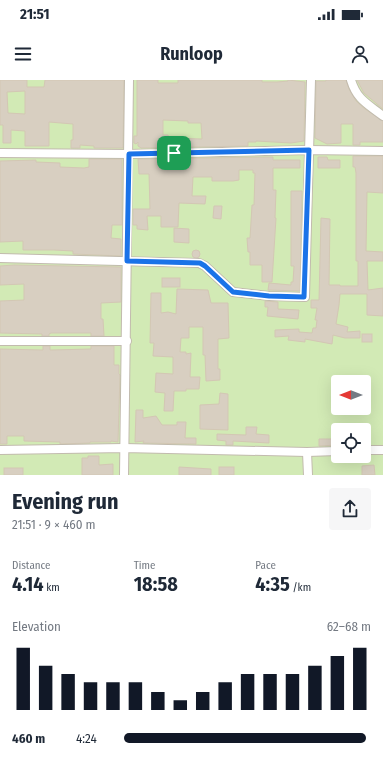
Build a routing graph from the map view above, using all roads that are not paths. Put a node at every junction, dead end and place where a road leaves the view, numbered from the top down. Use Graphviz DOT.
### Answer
graph roads {
  1 [pos="129,80"];
  2 [pos="311,80"];
  3 [pos="351,80"];
  4 [pos="383,116"];
  5 [pos="309,150"];
  6 [pos="383,151"];
  7 [pos="0,153"];
  8 [pos="129,154"];
  9 [pos="0,258"];
  10 [pos="127,261"];
  11 [pos="0,341"];
  12 [pos="127,341"];
  13 [pos="124,448"];
  14 [pos="0,450"];
  15 [pos="371,450"];
  16 [pos="383,450"];
  17 [pos="331,451"];
  18 [pos="307,452"];
  19 [pos="124,475"];
  20 [pos="308,475"];
  1 -- 8 [label="street"];
  2 -- 5 [label="street"];
  3 -- 4 [label="street"];
  5 -- 6 [label="street"];
  5 -- 8 [label="street"];
  5 -- 10 [label="street"];
  7 -- 8 [label="street"];
  8 -- 10 [label="street"];
  9 -- 10 [label="street"];
  10 -- 12 [label="street"];
  11 -- 12 [label="street"];
  12 -- 13 [label="street"];
  13 -- 14 [label="street"];
  13 -- 18 [label="street"];
  13 -- 19 [label="street"];
  15 -- 16 [label="street"];
  17 -- 18 [label="street"];
  18 -- 20 [label="street"];
}
